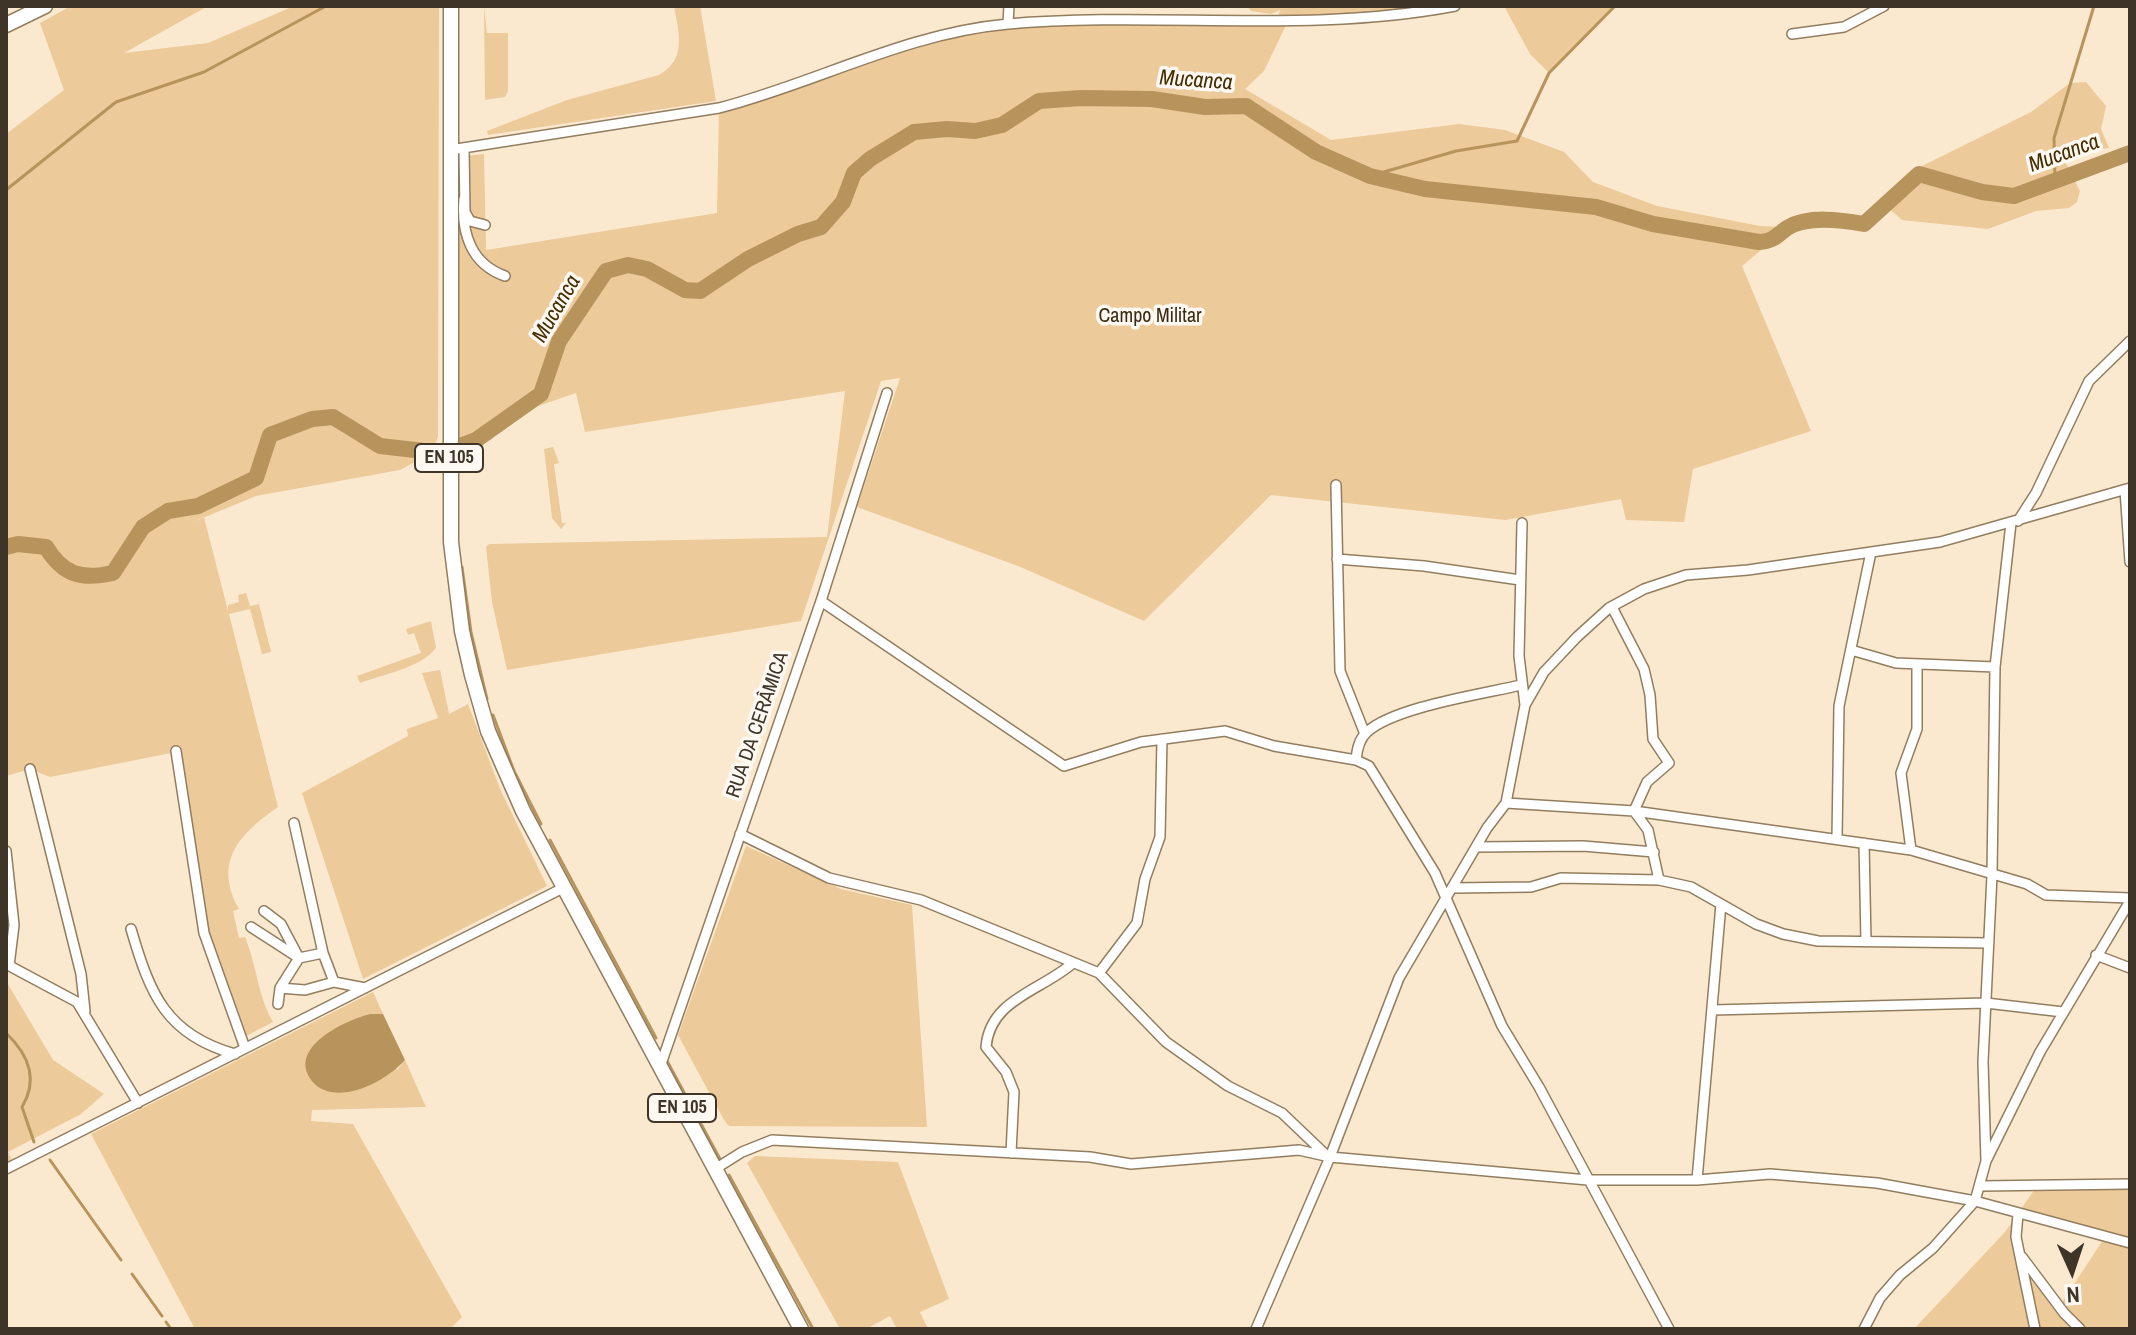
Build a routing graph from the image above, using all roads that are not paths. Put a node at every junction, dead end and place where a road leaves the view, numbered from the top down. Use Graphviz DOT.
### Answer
graph roads {
  1 [pos="45,6"];
  2 [pos="451,6"];
  3 [pos="1009,6"];
  4 [pos="1455,6"];
  5 [pos="1884,6"];
  6 [pos="1008,24"];
  7 [pos="6,25"];
  8 [pos="1792,34"];
  9 [pos="457,149"];
  10 [pos="464,199"];
  11 [pos="485,225"];
  12 [pos="505,276"];
  13 [pos="2130,341"];
  14 [pos="887,393"];
  15 [pos="1336,485"];
  16 [pos="2127,489"];
  17 [pos="2014,522"];
  18 [pos="1522,523"];
  19 [pos="1871,552"];
  20 [pos="1337,559"];
  21 [pos="2130,562"];
  22 [pos="1520,580"];
  23 [pos="821,601"];
  24 [pos="1612,607"];
  25 [pos="1851,650"];
  26 [pos="1917,664"];
  27 [pos="1995,667"];
  28 [pos="1521,685"];
  29 [pos="1525,705"];
  30 [pos="1365,734"];
  31 [pos="1162,739"];
  32 [pos="176,751"];
  33 [pos="1356,760"];
  34 [pos="30,769"];
  35 [pos="1506,803"];
  36 [pos="1634,811"];
  37 [pos="294,823"];
  38 [pos="740,834"];
  39 [pos="1837,839"];
  40 [pos="1864,843"];
  41 [pos="1476,847"];
  42 [pos="1911,850"];
  43 [pos="6,851"];
  44 [pos="1654,852"];
  45 [pos="1992,875"];
  46 [pos="1659,880"];
  47 [pos="563,888"];
  48 [pos="1452,888"];
  49 [pos="1444,900"];
  50 [pos="2130,900"];
  51 [pos="1721,904"];
  52 [pos="264,911"];
  53 [pos="251,927"];
  54 [pos="131,929"];
  55 [pos="1866,942"];
  56 [pos="1989,943"];
  57 [pos="323,953"];
  58 [pos="2096,955"];
  59 [pos="299,958"];
  60 [pos="1073,963"];
  61 [pos="8,965"];
  62 [pos="2130,968"];
  63 [pos="1099,973"];
  64 [pos="334,982"];
  65 [pos="280,988"];
  66 [pos="365,988"];
  67 [pos="1986,1003"];
  68 [pos="278,1004"];
  69 [pos="1713,1010"];
  70 [pos="85,1011"];
  71 [pos="2063,1012"];
  72 [pos="245,1048"];
  73 [pos="235,1054"];
  74 [pos="660,1067"];
  75 [pos="138,1103"];
  76 [pos="1011,1153"];
  77 [pos="1330,1157"];
  78 [pos="1986,1161"];
  79 [pos="6,1169"];
  80 [pos="715,1169"];
  81 [pos="1588,1180"];
  82 [pos="1697,1180"];
  83 [pos="2130,1184"];
  84 [pos="1981,1186"];
  85 [pos="1975,1201"];
  86 [pos="2018,1214"];
  87 [pos="2130,1243"];
  88 [pos="2020,1254"];
  89 [pos="801,1329"];
  90 [pos="1256,1329"];
  91 [pos="1669,1329"];
  92 [pos="1864,1329"];
  93 [pos="2035,1329"];
  94 [pos="2080,1329"];
  1 -- 7 [label="main road"];
  2 -- 9 [label="main road, EN 105"];
  3 -- 6 [label="street"];
  4 -- 6 [label="street"];
  5 -- 8 [label="street"];
  6 -- 9 [label="street"];
  9 -- 10 [label="street"];
  9 -- 47 [label="main road, EN 105"];
  10 -- 11 [label="street"];
  10 -- 12 [label="street"];
  13 -- 17 [label="street"];
  14 -- 23 [label="street, RUA DA CERÂMICA"];
  15 -- 20 [label="street"];
  16 -- 17 [label="street"];
  16 -- 21 [label="street"];
  17 -- 19 [label="street"];
  17 -- 27 [label="street"];
  18 -- 22 [label="street"];
  19 -- 24 [label="street"];
  19 -- 25 [label="street"];
  20 -- 22 [label="street"];
  20 -- 30 [label="street"];
  22 -- 28 [label="street"];
  23 -- 31 [label="street"];
  23 -- 38 [label="street, RUA DA CERÂMICA"];
  24 -- 29 [label="street"];
  24 -- 36 [label="street"];
  25 -- 26 [label="street"];
  25 -- 39 [label="street"];
  26 -- 27 [label="street"];
  26 -- 42 [label="street"];
  27 -- 45 [label="street"];
  28 -- 29 [label="street"];
  28 -- 30 [label="street"];
  29 -- 35 [label="street"];
  30 -- 33 [label="street"];
  31 -- 33 [label="street"];
  31 -- 63 [label="street"];
  32 -- 72 [label="street"];
  33 -- 49 [label="street"];
  34 -- 70 [label="street"];
  35 -- 36 [label="street"];
  35 -- 41 [label="street"];
  36 -- 39 [label="street"];
  36 -- 44 [label="street"];
  37 -- 57 [label="street"];
  38 -- 60 [label="street"];
  38 -- 74 [label="street, RUA DA CERÂMICA"];
  39 -- 40 [label="street"];
  40 -- 42 [label="street"];
  40 -- 55 [label="street"];
  41 -- 44 [label="street"];
  41 -- 48 [label="street"];
  42 -- 45 [label="street"];
  43 -- 61 [label="street"];
  44 -- 46 [label="street"];
  45 -- 50 [label="street"];
  45 -- 56 [label="street"];
  46 -- 48 [label="street"];
  46 -- 51 [label="street"];
  47 -- 66 [label="street"];
  47 -- 74 [label="main road, EN 105"];
  48 -- 49 [label="street"];
  49 -- 77 [label="street"];
  49 -- 81 [label="street"];
  50 -- 58 [label="street"];
  51 -- 55 [label="street"];
  51 -- 69 [label="street"];
  52 -- 59 [label="street"];
  53 -- 59 [label="street"];
  54 -- 73 [label="street"];
  55 -- 56 [label="street"];
  56 -- 67 [label="street"];
  57 -- 59 [label="street"];
  57 -- 64 [label="street"];
  58 -- 62 [label="street"];
  58 -- 71 [label="street"];
  59 -- 65 [label="street"];
  60 -- 63 [label="street"];
  60 -- 76 [label="street"];
  61 -- 70 [label="street"];
  63 -- 77 [label="street"];
  64 -- 65 [label="street"];
  64 -- 66 [label="street"];
  65 -- 68 [label="street"];
  66 -- 72 [label="street"];
  67 -- 69 [label="street"];
  67 -- 71 [label="street"];
  67 -- 78 [label="street"];
  69 -- 82 [label="street"];
  70 -- 75 [label="street"];
  71 -- 78 [label="street"];
  72 -- 73 [label="street"];
  73 -- 75 [label="street"];
  74 -- 80 [label="main road, EN 105"];
  75 -- 79 [label="street"];
  76 -- 77 [label="street"];
  76 -- 80 [label="street"];
  77 -- 81 [label="street"];
  77 -- 90 [label="street"];
  78 -- 84 [label="street"];
  80 -- 89 [label="main road, EN 105"];
  81 -- 82 [label="street"];
  81 -- 91 [label="street"];
  82 -- 85 [label="street"];
  83 -- 84 [label="street"];
  84 -- 85 [label="street"];
  85 -- 86 [label="street"];
  85 -- 92 [label="street"];
  86 -- 87 [label="street"];
  86 -- 88 [label="street"];
  88 -- 93 [label="street"];
  88 -- 94 [label="street"];
}
